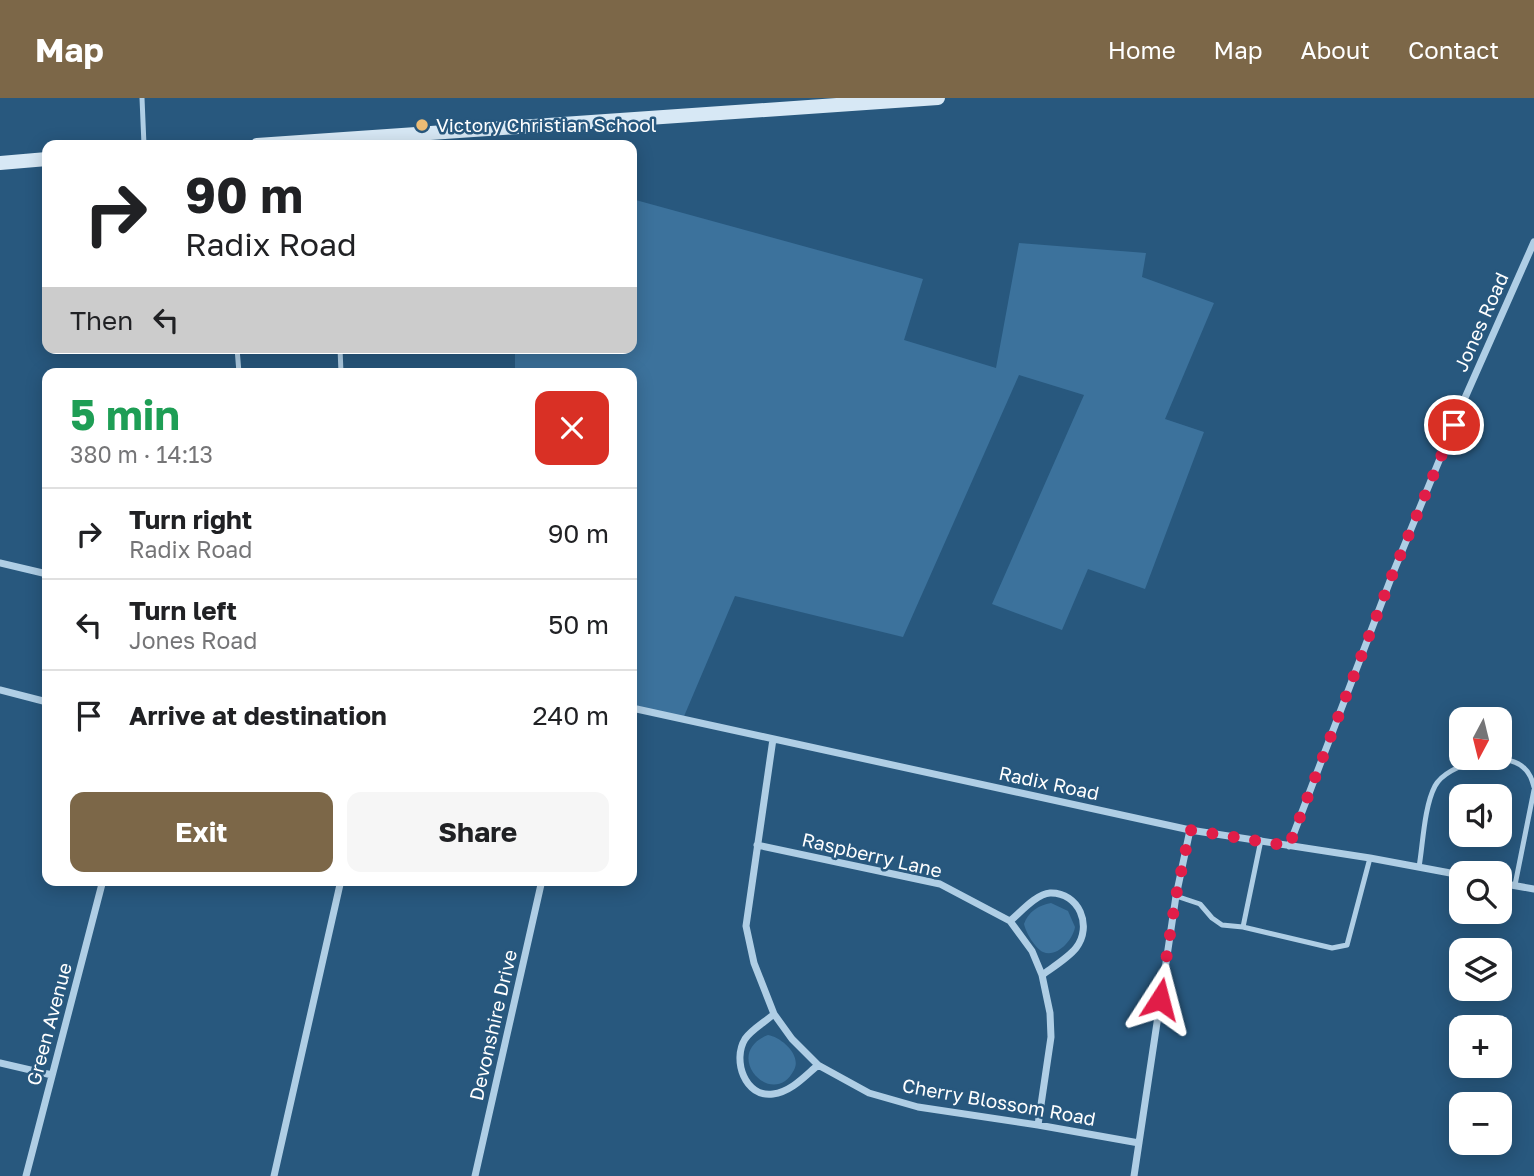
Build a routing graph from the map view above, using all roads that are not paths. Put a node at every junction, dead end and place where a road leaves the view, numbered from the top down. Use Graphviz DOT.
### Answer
graph roads {
  1 [pos="142,98"];
  2 [pos="938,98"];
  3 [pos="871,100"];
  4 [pos="144,140"];
  5 [pos="363,140"];
  6 [pos="42,159"];
  7 [pos="0,163"];
  8 [pos="1534,242"];
  9 [pos="0,563"];
  10 [pos="42,573"];
  11 [pos="0,690"];
  12 [pos="42,701"];
  13 [pos="637,709"];
  14 [pos="773,739"];
  15 [pos="1534,788"];
  16 [pos="1190,830"];
  17 [pos="1261,840"];
  18 [pos="757,845"];
  19 [pos="1289,846"];
  20 [pos="1370,858"];
  21 [pos="1419,867"];
  22 [pos="1449,873"];
  23 [pos="1512,885"];
  24 [pos="101,886"];
  25 [pos="340,886"];
  26 [pos="541,886"];
  27 [pos="1515,886"];
  28 [pos="1534,889"];
  29 [pos="1176,896"];
  30 [pos="1010,921"];
  31 [pos="1243,927"];
  32 [pos="1042,975"];
  33 [pos="774,1014"];
  34 [pos="0,1063"];
  35 [pos="818,1065"];
  36 [pos="52,1075"];
  37 [pos="1038,1125"];
  38 [pos="1139,1143"];
  39 [pos="26,1176"];
  40 [pos="274,1176"];
  41 [pos="475,1176"];
  42 [pos="1134,1176"];
  1 -- 4 [label="lane"];
  2 -- 3 [label="main road"];
  3 -- 5 [label="main road"];
  6 -- 7 [label="main road"];
  8 -- 19 [label="street, Jones Road"];
  9 -- 10 [label="street"];
  11 -- 12 [label="street"];
  13 -- 14 [label="street, Radix Road"];
  14 -- 16 [label="street, Radix Road"];
  14 -- 18 [label="street, Cherry Blossom Road"];
  15 -- 21 [label="lane"];
  15 -- 27 [label="lane"];
  16 -- 17 [label="street, Radix Road"];
  16 -- 29 [label="street"];
  17 -- 19 [label="street, Radix Road"];
  17 -- 31 [label="lane"];
  18 -- 30 [label="street, Raspberry Lane"];
  18 -- 33 [label="street, Cherry Blossom Road"];
  19 -- 20 [label="street, Radix Road"];
  20 -- 21 [label="street, Radix Road"];
  20 -- 31 [label="lane"];
  21 -- 22 [label="street, Radix Road"];
  23 -- 27 [label="street"];
  24 -- 36 [label="street, Green Avenue"];
  25 -- 40 [label="street"];
  26 -- 41 [label="street, Devonshire Drive"];
  27 -- 28 [label="street"];
  29 -- 31 [label="lane"];
  29 -- 38 [label="street"];
  30 -- 32 [label="street, Raspberry Lane"];
  30 -- 32 [label="street"];
  32 -- 37 [label="street, Raspberry Lane"];
  33 -- 35 [label="street, Cherry Blossom Road"];
  33 -- 35 [label="street"];
  34 -- 36 [label="street"];
  35 -- 37 [label="street, Cherry Blossom Road"];
  36 -- 39 [label="street, Green Avenue"];
  37 -- 38 [label="street, Cherry Blossom Road"];
  38 -- 42 [label="street"];
}
